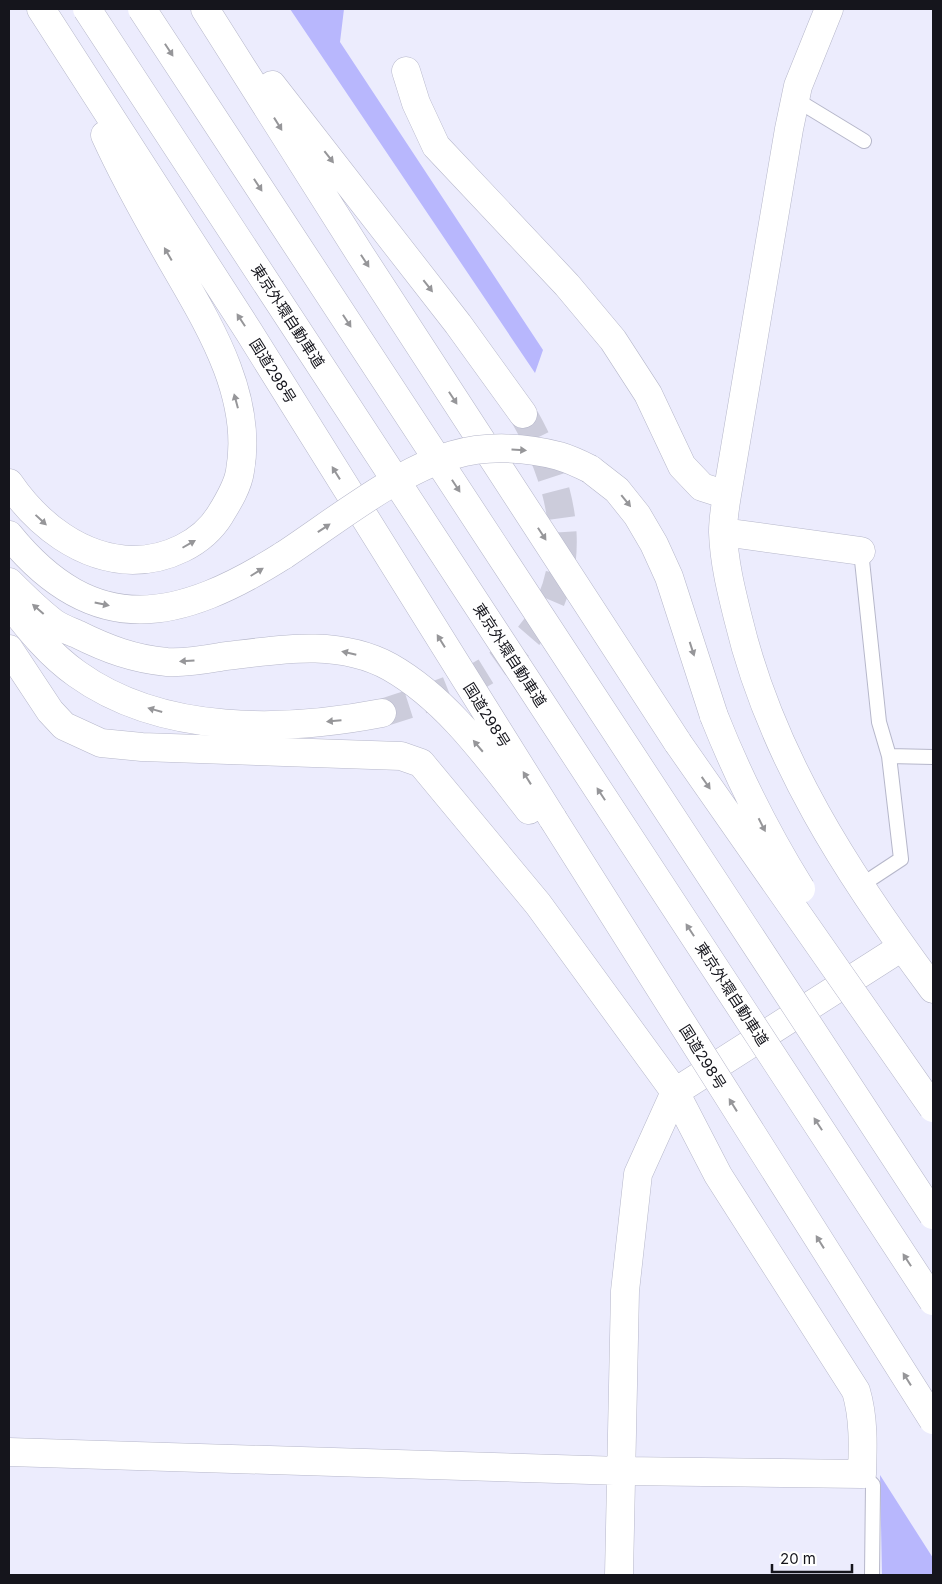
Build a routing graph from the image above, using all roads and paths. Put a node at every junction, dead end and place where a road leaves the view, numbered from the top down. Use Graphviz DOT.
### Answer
graph roads {
  1 [pos="41,9"];
  2 [pos="87,9"];
  3 [pos="142,9"];
  4 [pos="206,9"];
  5 [pos="212,9"];
  6 [pos="829,9"];
  7 [pos="71,59"];
  8 [pos="406,71"];
  9 [pos="795,99"];
  10 [pos="864,141"];
  11 [pos="523,414"];
  12 [pos="9,483"];
  13 [pos="727,495"];
  14 [pos="723,532"];
  15 [pos="9,535"];
  16 [pos="860,551"];
  17 [pos="9,582"];
  18 [pos="9,603"];
  19 [pos="9,649"];
  20 [pos="382,713"];
  21 [pos="889,756"];
  22 [pos="933,757"];
  23 [pos="547,822"];
  24 [pos="860,886"];
  25 [pos="902,947"];
  26 [pos="933,989"];
  27 [pos="933,1085"];
  28 [pos="675,1092"];
  29 [pos="933,1108"];
  30 [pos="933,1215"];
  31 [pos="933,1301"];
  32 [pos="933,1420"];
  33 [pos="9,1452"];
  34 [pos="622,1471"];
  35 [pos="862,1474"];
  36 [pos="619,1575"];
  37 [pos="872,1575"];
  1 -- 7 [label="main road, 国道298号"];
  31 -- 2 [label="main road, 東京外環自動車道, one-way, bridge"];
  3 -- 30 [label="main road, one-way, bridge"];
  4 -- 29 [label="main road, one-way, bridge"];
  5 -- 11 [label="main road, one-way"];
  6 -- 9 [label="main road"];
  12 -- 7 [label="main road, one-way"];
  23 -- 7 [label="main road, 国道298号, one-way"];
  8 -- 13 [label="main road"];
  9 -- 10 [label="lane"];
  9 -- 13 [label="main road"];
  13 -- 14 [label="main road"];
  14 -- 16 [label="main road"];
  14 -- 24 [label="main road"];
  15 -- 27 [label="main road, one-way, bridge"];
  16 -- 21 [label="lane"];
  23 -- 17 [label="main road, one-way"];
  20 -- 18 [label="main road, one-way"];
  19 -- 28 [label="main road"];
  21 -- 22 [label="lane"];
  21 -- 24 [label="lane"];
  32 -- 23 [label="main road, 国道298号, one-way, bridge"];
  24 -- 25 [label="main road"];
  25 -- 26 [label="main road"];
  25 -- 28 [label="main road"];
  28 -- 34 [label="main road"];
  28 -- 35 [label="main road"];
  33 -- 34 [label="main road"];
  34 -- 35 [label="main road"];
  34 -- 36 [label="main road"];
  35 -- 37 [label="lane"];
}
